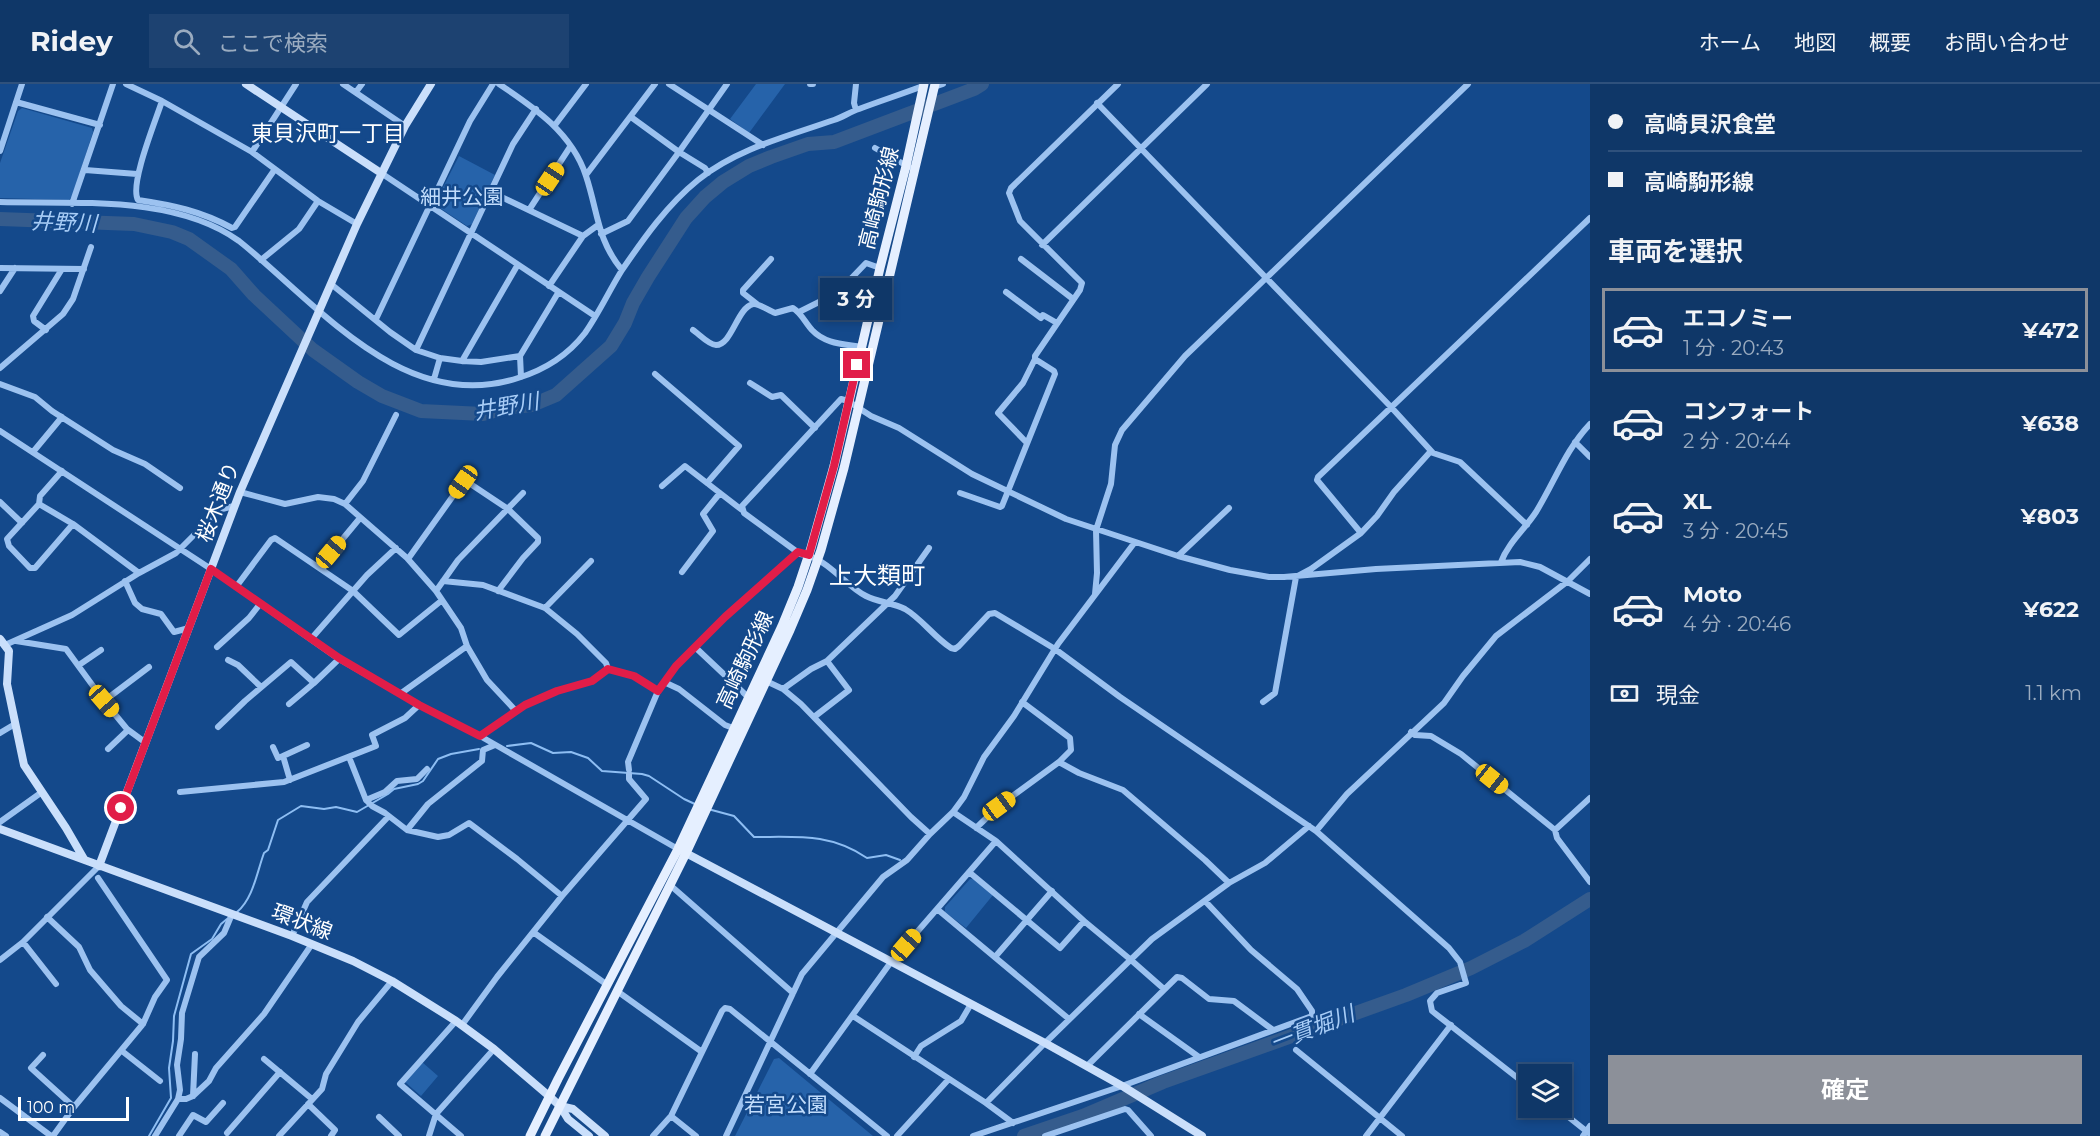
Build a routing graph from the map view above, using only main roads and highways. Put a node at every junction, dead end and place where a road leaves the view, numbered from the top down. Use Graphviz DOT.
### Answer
graph roads {
  1 [pos="936,87"];
  2 [pos="923,88"];
  3 [pos="911,167"];
  4 [pos="813,558"];
  5 [pos="682,851"];
  6 [pos="530,1136"];
  7 [pos="545,1136"];
  1 -- 3 [label="main road, 高崎駒形線"];
  2 -- 3 [label="main road, 高崎駒形線"];
  3 -- 4 [label="main road, 高崎駒形線"];
  3 -- 4 [label="main road, 高崎駒形線"];
  4 -- 5 [label="main road, 高崎駒形線"];
  4 -- 5 [label="main road, 高崎駒形線"];
  5 -- 6 [label="main road, 高崎駒形線"];
  5 -- 7 [label="main road, 高崎駒形線"];
}
